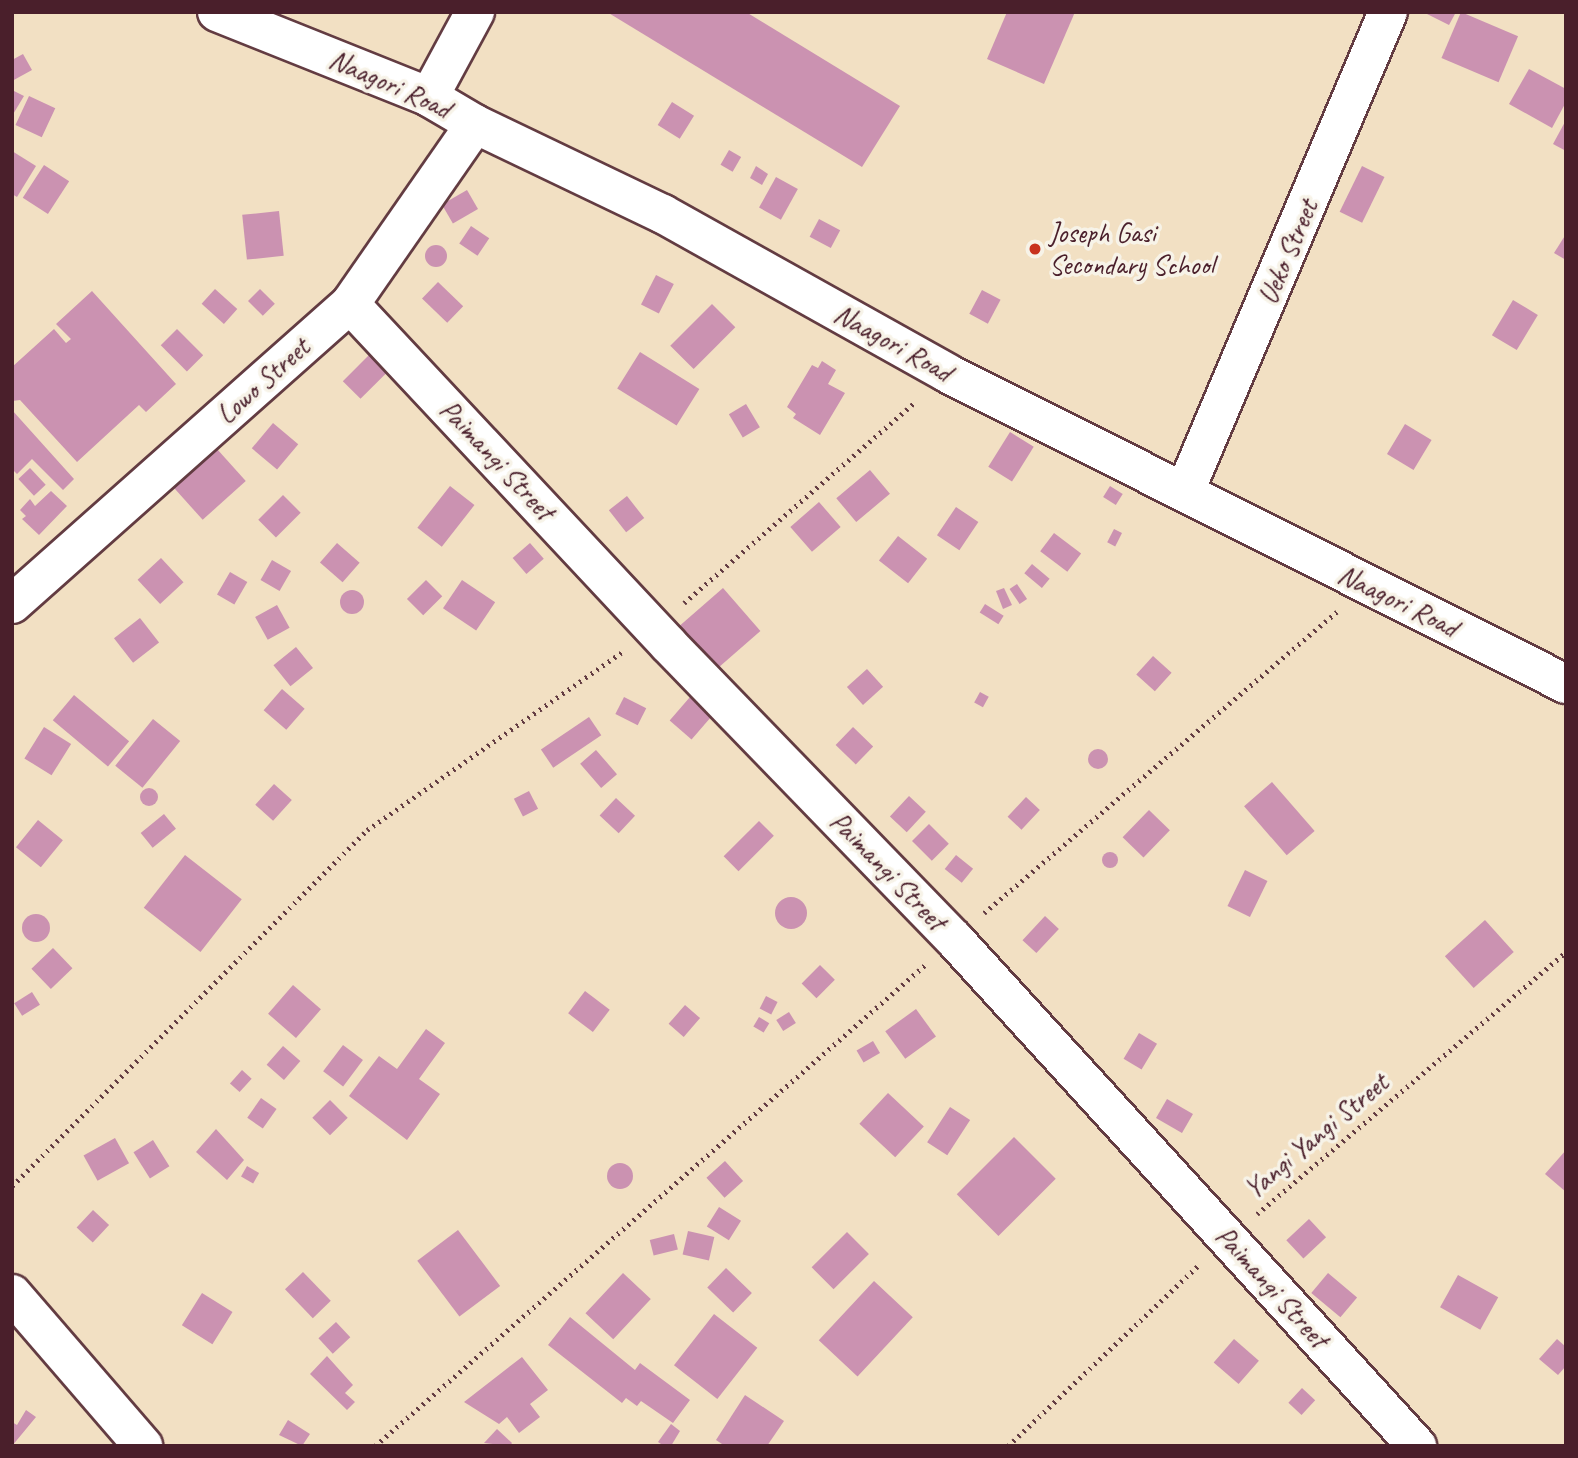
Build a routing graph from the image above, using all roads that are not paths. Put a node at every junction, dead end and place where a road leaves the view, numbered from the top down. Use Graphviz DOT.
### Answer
graph roads {
  1 [pos="217,12"];
  2 [pos="475,12"];
  3 [pos="1388,12"];
  4 [pos="429,97"];
  5 [pos="475,124"];
  6 [pos="350,304"];
  7 [pos="1185,491"];
  8 [pos="12,604"];
  9 [pos="1566,684"];
  10 [pos="12,1294"];
  11 [pos="144,1446"];
  12 [pos="1418,1446"];
  1 -- 4 [label="street, Naagori Road"];
  2 -- 4 [label="street"];
  3 -- 7 [label="street, Ueko Street"];
  4 -- 5 [label="street, Naagori Road"];
  5 -- 6 [label="street, Lowo Street"];
  5 -- 7 [label="street, Naagori Road"];
  6 -- 8 [label="street, Lowo Street"];
  6 -- 12 [label="street, Paimangi Street"];
  7 -- 9 [label="street, Naagori Road"];
  10 -- 11 [label="street"];
}
